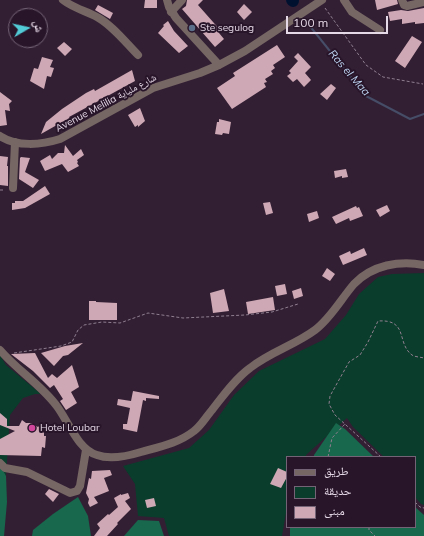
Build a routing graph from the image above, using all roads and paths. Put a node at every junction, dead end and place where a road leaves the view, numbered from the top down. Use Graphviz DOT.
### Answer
graph roads {
  1 [pos="63,0"];
  2 [pos="166,0"];
  3 [pos="182,0"];
  4 [pos="344,0"];
  5 [pos="402,0"];
  6 [pos="319,2"];
  7 [pos="424,2"];
  8 [pos="172,12"];
  9 [pos="380,30"];
  10 [pos="138,56"];
  11 [pos="219,66"];
  12 [pos="424,83"];
  13 [pos="0,136"];
  14 [pos="15,142"];
  15 [pos="12,188"];
  16 [pos="424,265"];
  17 [pos="298,304"];
  18 [pos="2,352"];
  19 [pos="424,358"];
  20 [pos="345,424"];
  21 [pos="86,450"];
  22 [pos="328,456"];
  23 [pos="380,456"];
  24 [pos="0,463"];
  1 -- 10 [label="street"];
  2 -- 8 [label="street"];
  3 -- 8 [label="street"];
  4 -- 9 [label="street"];
  5 -- 7 [label="street"];
  6 -- 11 [label="street, Avenue Melilia شارع ملياية"];
  6 -- 12 [label="path"];
  8 -- 11 [label="street"];
  11 -- 14 [label="street, Avenue Melilia شارع ملياية"];
  13 -- 14 [label="street, Avenue Melilia شارع ملياية"];
  14 -- 15 [label="street"];
  16 -- 21 [label="street"];
  17 -- 18 [label="path"];
  18 -- 21 [label="street"];
  19 -- 20 [label="path"];
  20 -- 22 [label="path"];
  20 -- 23 [label="path"];
  21 -- 24 [label="street"];
}
